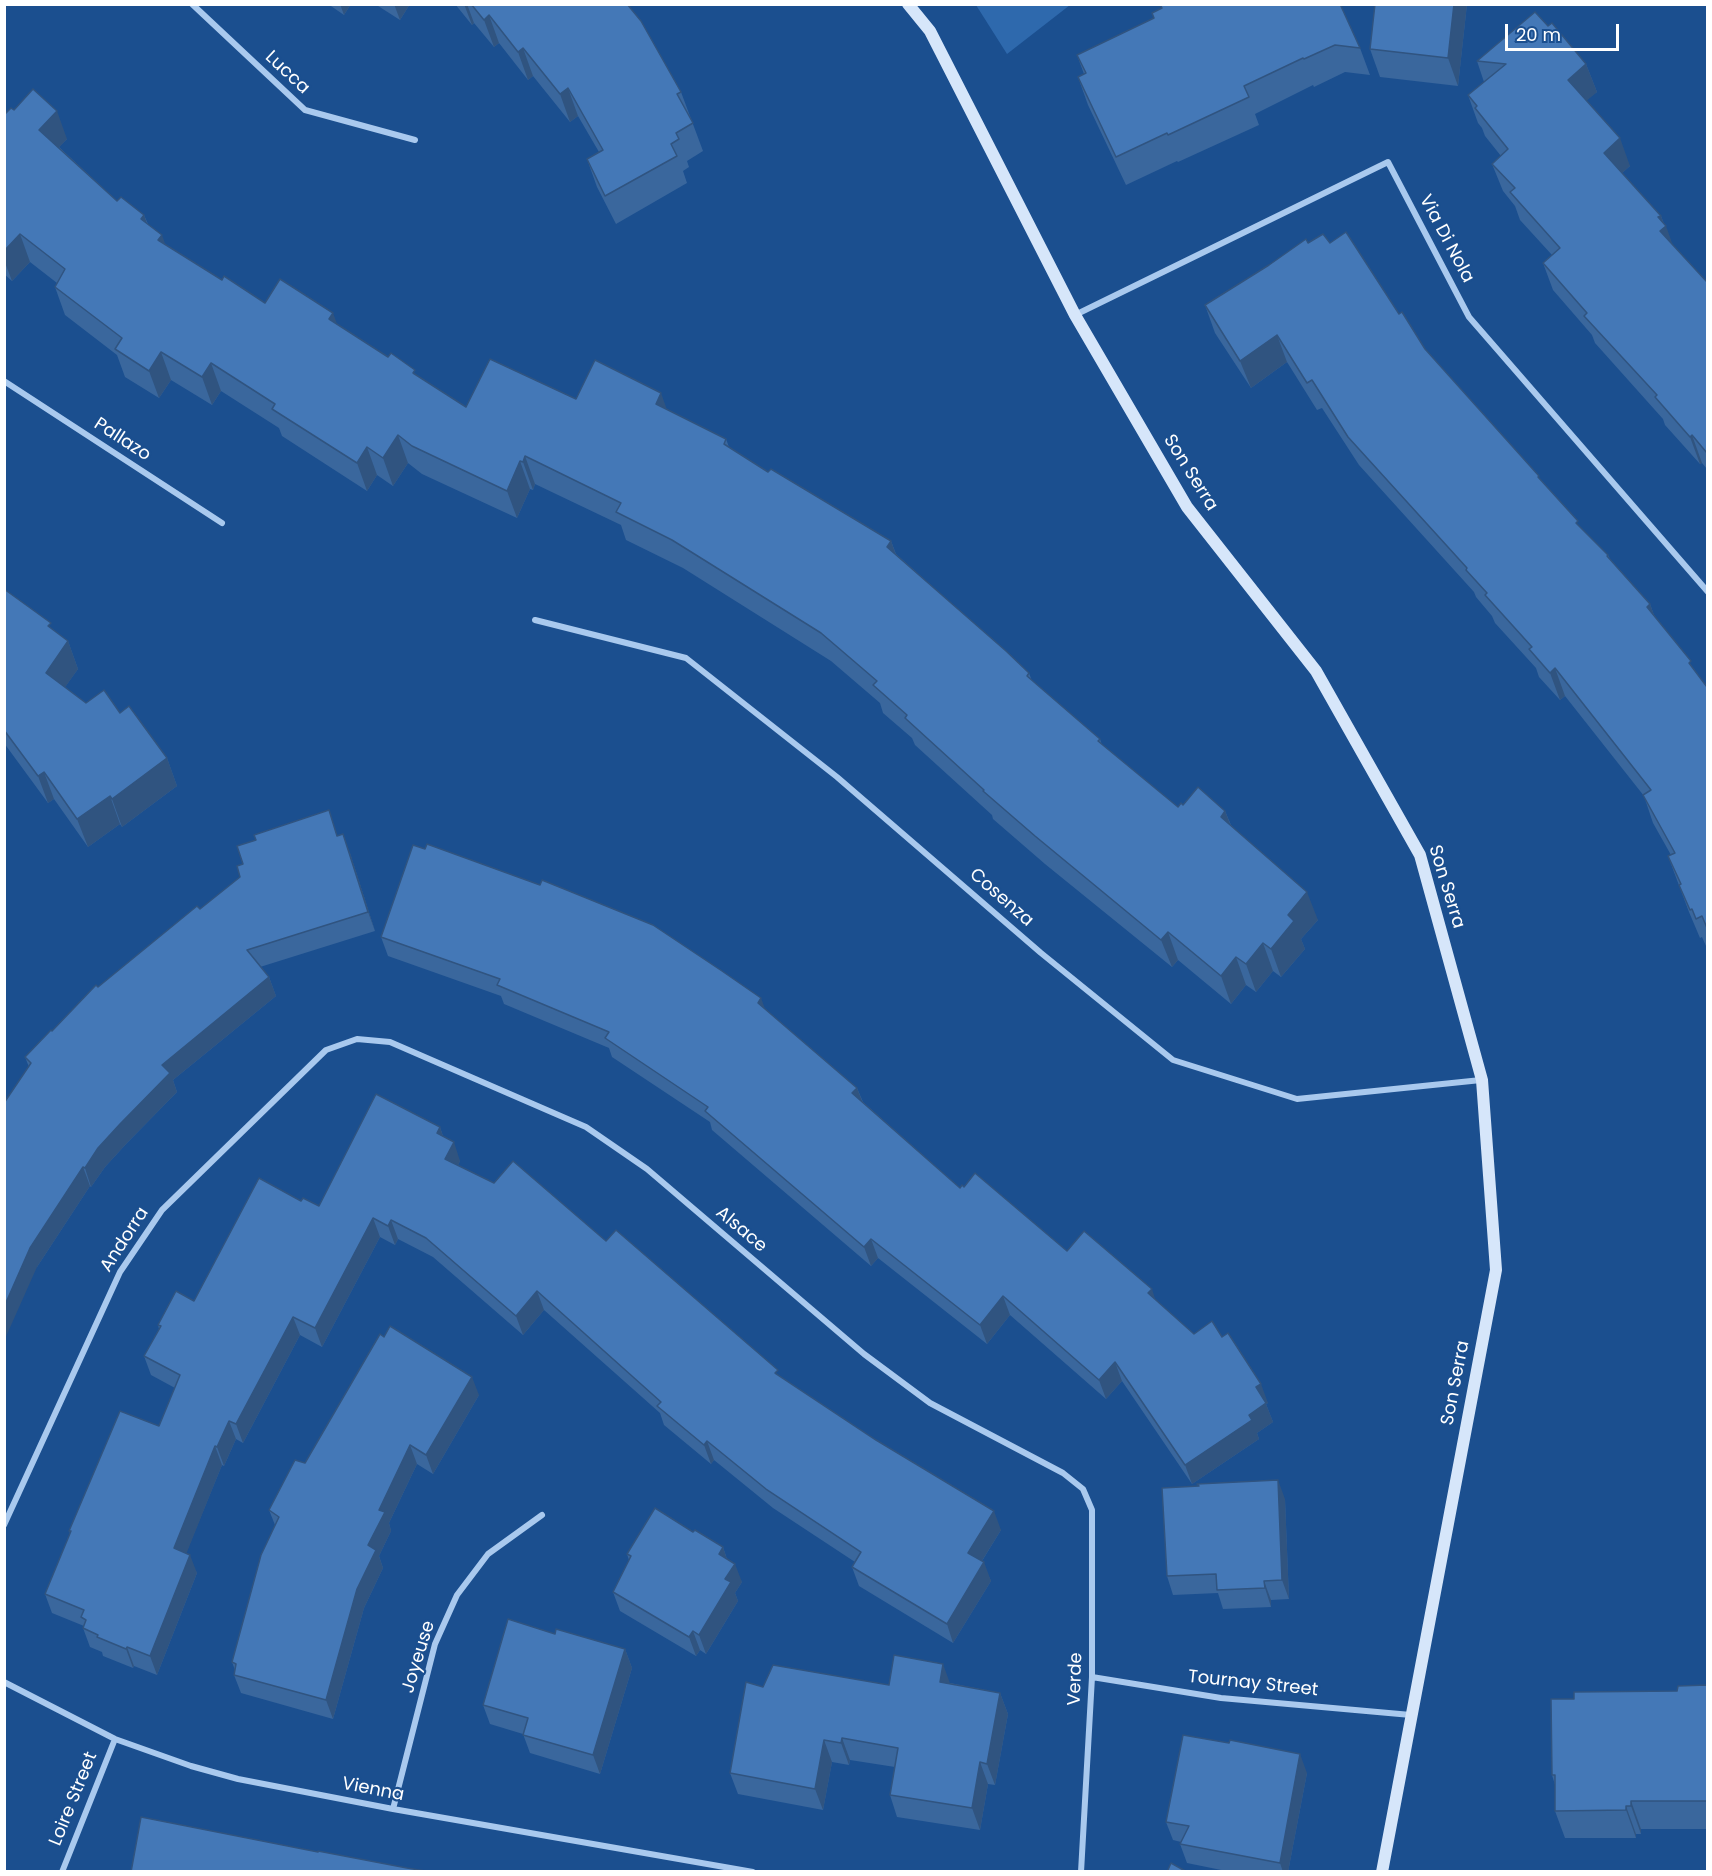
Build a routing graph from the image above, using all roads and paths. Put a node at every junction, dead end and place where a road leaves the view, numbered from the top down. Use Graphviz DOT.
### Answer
graph roads {
  1 [pos="192,4"];
  2 [pos="908,4"];
  3 [pos="415,140"];
  4 [pos="1075,315"];
  5 [pos="4,381"];
  6 [pos="222,523"];
  7 [pos="1707,592"];
  8 [pos="535,620"];
  9 [pos="357,1039"];
  10 [pos="1482,1080"];
  11 [pos="1083,1489"];
  12 [pos="542,1515"];
  13 [pos="4,1525"];
  14 [pos="1092,1677"];
  15 [pos="4,1682"];
  16 [pos="1411,1715"];
  17 [pos="115,1739"];
  18 [pos="393,1809"];
  19 [pos="62,1872"];
  20 [pos="753,1872"];
  21 [pos="1081,1872"];
  22 [pos="1382,1872"];
  1 -- 3 [label="street, Lucca"];
  2 -- 4 [label="street, Son Serra"];
  4 -- 7 [label="street, Via Di Nola"];
  4 -- 10 [label="street, Son Serra"];
  5 -- 6 [label="street, Pallazo"];
  8 -- 10 [label="street, Cosenza"];
  9 -- 11 [label="street, Alsace"];
  9 -- 13 [label="street, Andorra"];
  10 -- 16 [label="street, Son Serra"];
  11 -- 14 [label="street, Verde"];
  12 -- 18 [label="street, Joyeuse"];
  14 -- 16 [label="street, Tournay Street"];
  14 -- 21 [label="street, Verde"];
  15 -- 17 [label="street, Vienna"];
  16 -- 22 [label="street, Son Serra"];
  17 -- 18 [label="street, Vienna"];
  17 -- 19 [label="street, Loire Street"];
  18 -- 20 [label="street, Vienna"];
}
